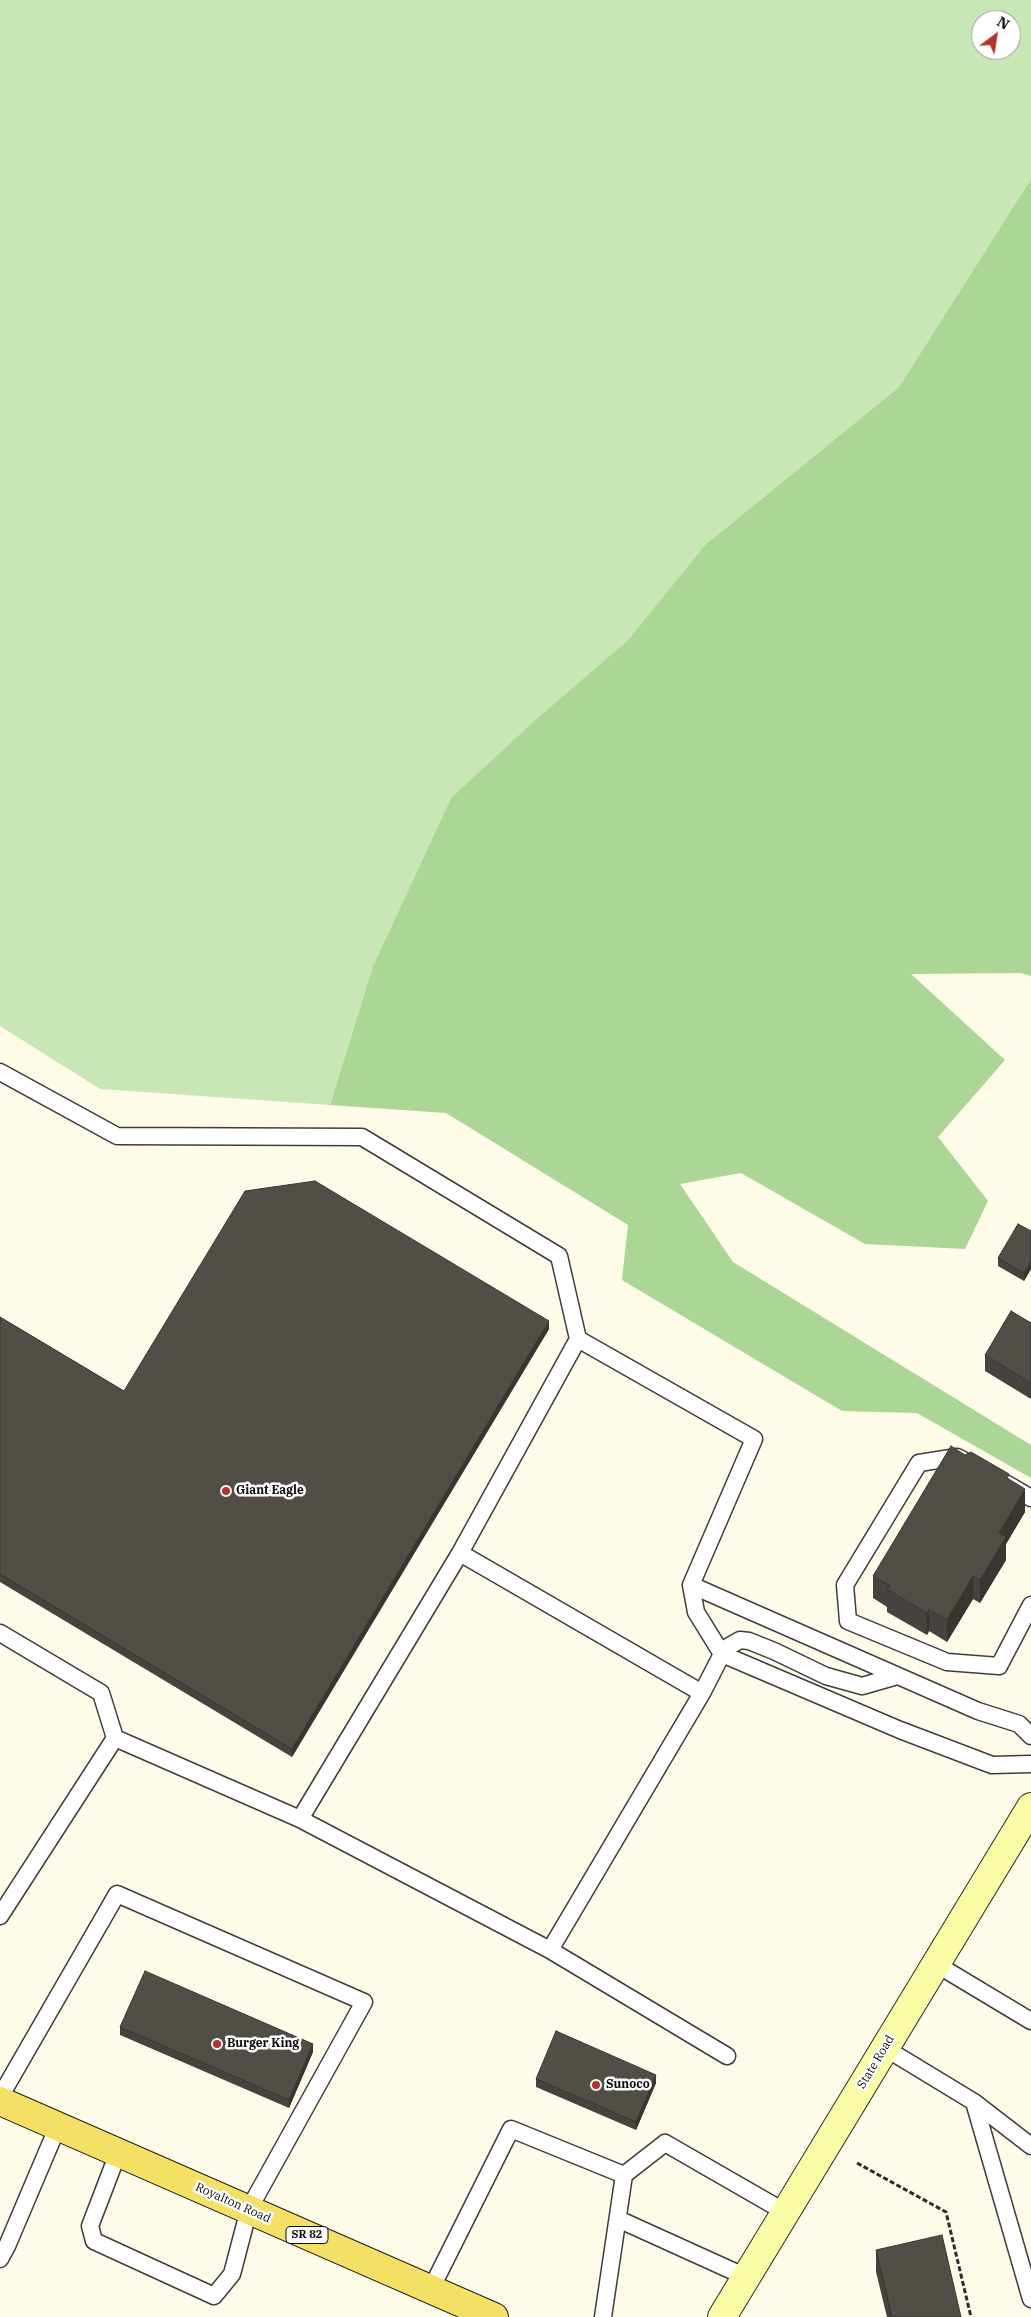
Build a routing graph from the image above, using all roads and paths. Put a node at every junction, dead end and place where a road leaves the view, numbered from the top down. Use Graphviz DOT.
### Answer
graph roads {
  1 [pos="0,1072"];
  2 [pos="578,1339"];
  3 [pos="974,1466"];
  4 [pos="990,1475"];
  5 [pos="1031,1498"];
  6 [pos="460,1553"];
  7 [pos="691,1585"];
  8 [pos="1031,1605"];
  9 [pos="0,1633"];
  10 [pos="722,1654"];
  11 [pos="897,1676"];
  12 [pos="702,1693"];
  13 [pos="1031,1736"];
  14 [pos="114,1738"];
  15 [pos="1031,1764"];
  16 [pos="1031,1807"];
  17 [pos="300,1819"];
  18 [pos="0,1916"];
  19 [pos="550,1950"];
  20 [pos="936,1964"];
  21 [pos="1031,2022"];
  22 [pos="885,2048"];
  23 [pos="727,2056"];
  24 [pos="0,2099"];
  25 [pos="974,2102"];
  26 [pos="58,2126"];
  27 [pos="1031,2146"];
  28 [pos="118,2153"];
  29 [pos="858,2163"];
  30 [pos="624,2175"];
  31 [pos="249,2209"];
  32 [pos="785,2212"];
  33 [pos="618,2219"];
  34 [pos="0,2258"];
  35 [pos="746,2277"];
  36 [pos="431,2289"];
  37 [pos="1031,2299"];
  38 [pos="494,2317"];
  39 [pos="603,2317"];
  40 [pos="722,2317"];
  41 [pos="971,2317"];
  1 -- 2 [label="lane"];
  2 -- 6 [label="lane"];
  2 -- 7 [label="lane"];
  3 -- 8 [label="lane"];
  4 -- 5 [label="lane"];
  6 -- 12 [label="lane"];
  6 -- 17 [label="lane"];
  7 -- 10 [label="lane"];
  7 -- 11 [label="lane"];
  9 -- 14 [label="lane"];
  10 -- 11 [label="lane"];
  10 -- 12 [label="lane"];
  10 -- 15 [label="lane"];
  11 -- 13 [label="lane"];
  12 -- 19 [label="lane"];
  14 -- 17 [label="lane"];
  14 -- 18 [label="lane"];
  16 -- 20 [label="main road, State Road"];
  17 -- 19 [label="lane"];
  19 -- 23 [label="lane"];
  20 -- 21 [label="lane"];
  20 -- 22 [label="main road, State Road"];
  22 -- 25 [label="lane"];
  22 -- 32 [label="main road, State Road"];
  24 -- 26 [label="main road, Royalton Road / SR 82"];
  24 -- 31 [label="lane"];
  25 -- 27 [label="lane"];
  25 -- 37 [label="lane"];
  26 -- 28 [label="main road, Royalton Road / SR 82"];
  26 -- 34 [label="lane"];
  28 -- 31 [label="main road, Royalton Road / SR 82"];
  28 -- 31 [label="lane"];
  29 -- 41 [label="path"];
  30 -- 32 [label="lane"];
  30 -- 33 [label="lane"];
  30 -- 36 [label="lane"];
  31 -- 36 [label="main road, Royalton Road / SR 82"];
  32 -- 35 [label="main road, State Road"];
  33 -- 35 [label="lane"];
  33 -- 39 [label="lane"];
  35 -- 40 [label="main road, State Road"];
  36 -- 38 [label="main road, Royalton Road / SR 82"];
}
